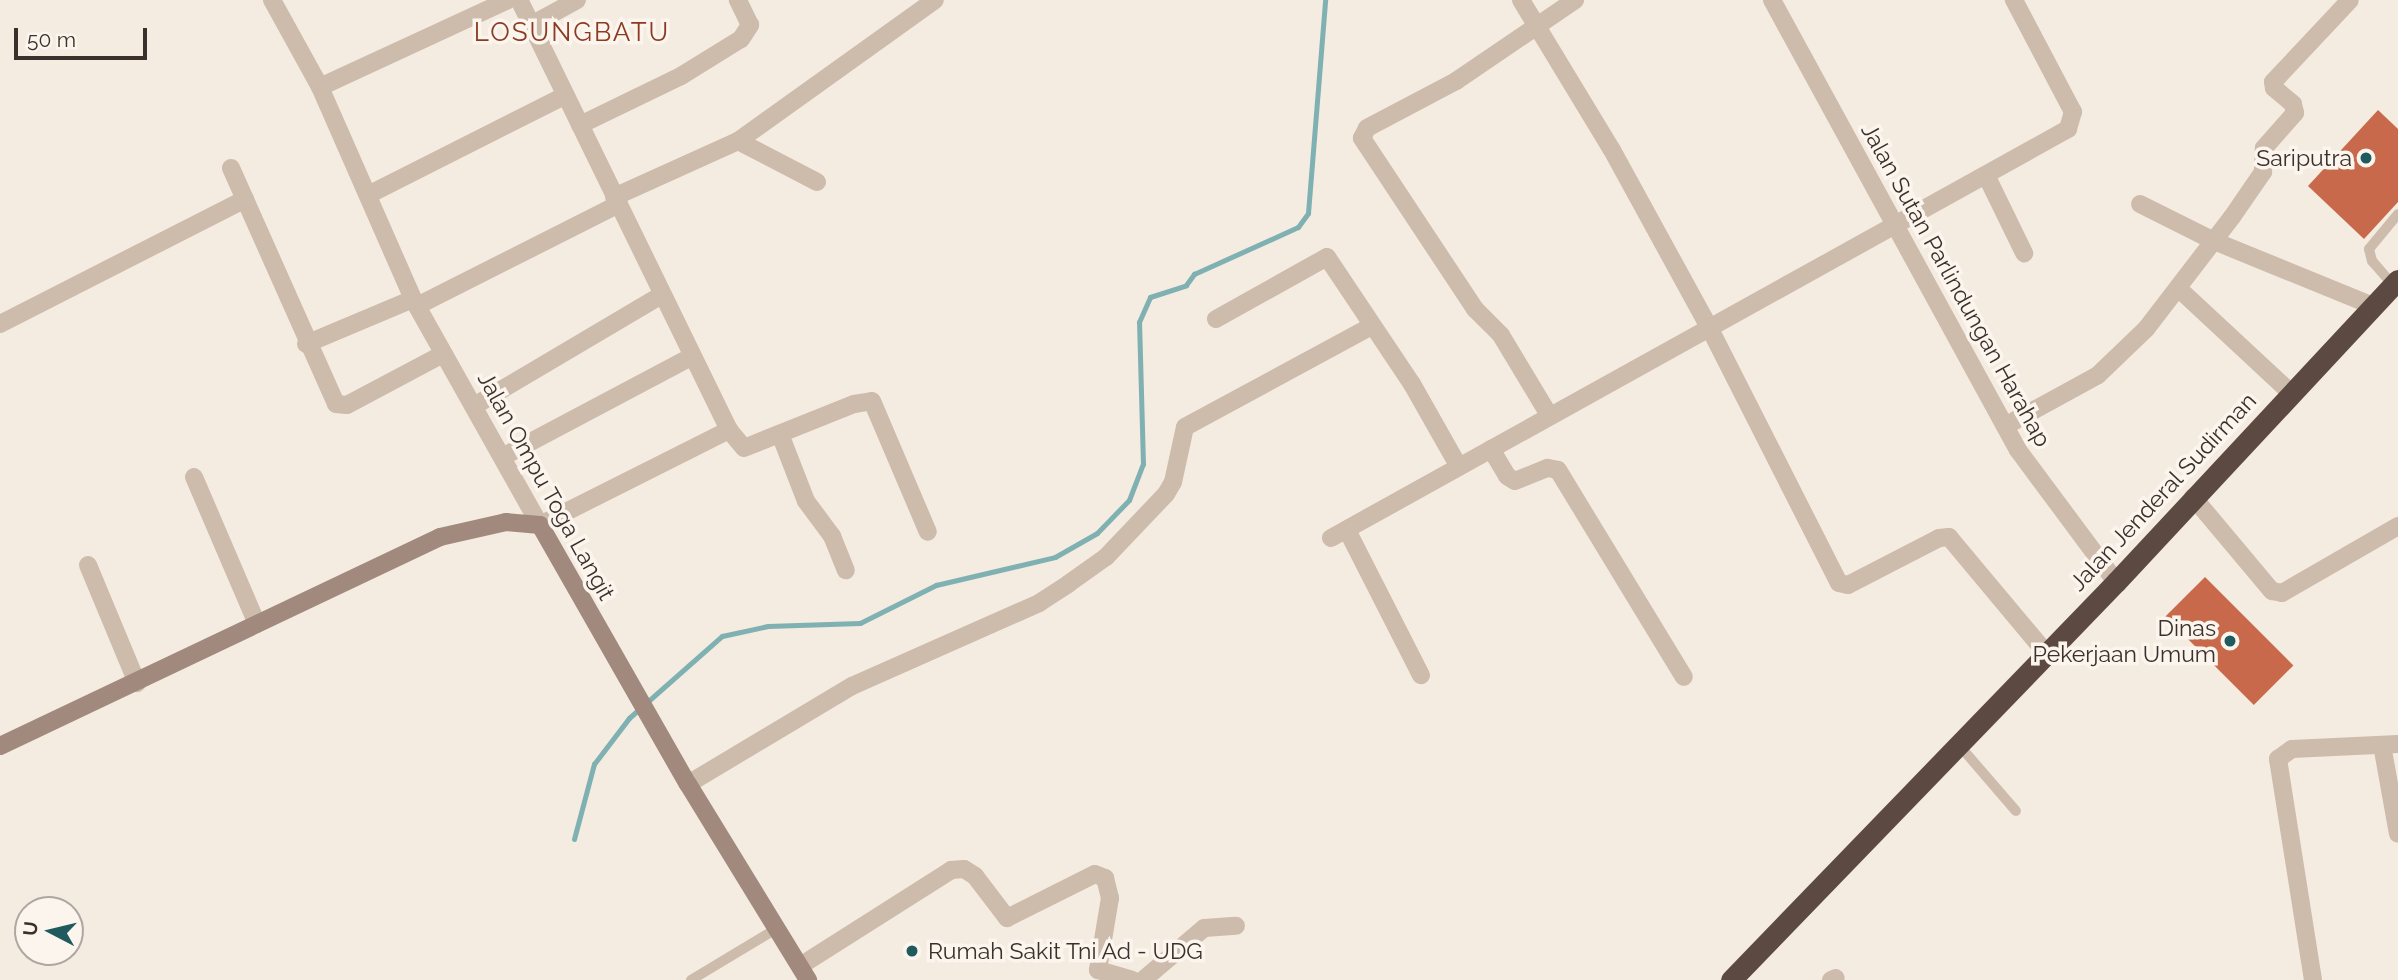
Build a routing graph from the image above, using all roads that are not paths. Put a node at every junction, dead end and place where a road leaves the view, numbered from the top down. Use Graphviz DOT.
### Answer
graph roads {
  1 [pos="272,0"];
  2 [pos="508,0"];
  3 [pos="519,0"];
  4 [pos="577,0"];
  5 [pos="738,0"];
  6 [pos="935,0"];
  7 [pos="1521,0"];
  8 [pos="1575,0"];
  9 [pos="1772,0"];
  10 [pos="2014,0"];
  11 [pos="2350,0"];
  12 [pos="533,24"];
  13 [pos="1535,25"];
  14 [pos="320,87"];
  15 [pos="564,96"];
  16 [pos="580,125"];
  17 [pos="738,141"];
  18 [pos="231,168"];
  19 [pos="1987,177"];
  20 [pos="817,182"];
  21 [pos="370,194"];
  22 [pos="245,199"];
  23 [pos="615,201"];
  24 [pos="2140,204"];
  25 [pos="2398,214"];
  26 [pos="1894,228"];
  27 [pos="2214,241"];
  28 [pos="2024,253"];
  29 [pos="2396,283"];
  30 [pos="2178,288"];
  31 [pos="660,296"];
  32 [pos="415,303"];
  33 [pos="2373,306"];
  34 [pos="1216,319"];
  35 [pos="0,324"];
  36 [pos="1372,326"];
  37 [pos="1709,327"];
  38 [pos="306,344"];
  39 [pos="443,354"];
  40 [pos="691,357"];
  41 [pos="2291,393"];
  42 [pos="474,406"];
  43 [pos="1549,415"];
  44 [pos="2005,426"];
  45 [pos="729,430"];
  46 [pos="780,434"];
  47 [pos="1491,449"];
  48 [pos="504,456"];
  49 [pos="1459,467"];
  50 [pos="194,477"];
  51 [pos="2193,497"];
  52 [pos="540,525"];
  53 [pos="2398,526"];
  54 [pos="928,532"];
  55 [pos="88,565"];
  56 [pos="846,570"];
  57 [pos="2116,582"];
  58 [pos="257,624"];
  59 [pos="2047,654"];
  60 [pos="1421,675"];
  61 [pos="1684,677"];
  62 [pos="137,683"];
  63 [pos="2390,744"];
  64 [pos="1959,745"];
  65 [pos="0,746"];
  66 [pos="688,784"];
  67 [pos="2016,811"];
  68 [pos="2398,834"];
  69 [pos="1236,926"];
  70 [pos="776,929"];
  71 [pos="804,973"];
  72 [pos="691,980"];
  73 [pos="1132,980"];
  74 [pos="1143,980"];
  75 [pos="1732,980"];
  76 [pos="2313,980"];
  1 -- 14 [label="street, Jalan Ompu Toga Langit"];
  2 -- 14 [label="street"];
  3 -- 12 [label="street"];
  4 -- 12 [label="street"];
  5 -- 16 [label="street"];
  6 -- 17 [label="street"];
  7 -- 13 [label="street"];
  8 -- 13 [label="street"];
  9 -- 26 [label="street, Jalan Sutan Parlindungan Harahap"];
  10 -- 19 [label="street"];
  11 -- 27 [label="street"];
  12 -- 15 [label="street"];
  13 -- 37 [label="street"];
  13 -- 43 [label="street"];
  14 -- 21 [label="street, Jalan Ompu Toga Langit"];
  15 -- 16 [label="street"];
  15 -- 21 [label="street"];
  16 -- 23 [label="street"];
  17 -- 20 [label="street"];
  17 -- 23 [label="street"];
  18 -- 22 [label="street"];
  19 -- 26 [label="street"];
  19 -- 28 [label="street"];
  21 -- 32 [label="street, Jalan Ompu Toga Langit"];
  22 -- 35 [label="street"];
  22 -- 38 [label="street"];
  23 -- 31 [label="street"];
  23 -- 32 [label="street"];
  24 -- 27 [label="street"];
  25 -- 29 [label="lane"];
  26 -- 37 [label="street"];
  26 -- 44 [label="street, Jalan Sutan Parlindungan Harahap"];
  27 -- 30 [label="street"];
  27 -- 33 [label="street"];
  29 -- 33 [label="highway, Jalan Jenderal Sudirman"];
  30 -- 41 [label="street"];
  30 -- 44 [label="street"];
  31 -- 40 [label="street"];
  31 -- 42 [label="street"];
  32 -- 38 [label="street"];
  32 -- 39 [label="street, Jalan Ompu Toga Langit"];
  33 -- 41 [label="highway, Jalan Jenderal Sudirman"];
  34 -- 36 [label="street"];
  36 -- 49 [label="street"];
  36 -- 66 [label="street"];
  37 -- 43 [label="street"];
  37 -- 59 [label="street"];
  38 -- 39 [label="street"];
  39 -- 42 [label="street, Jalan Ompu Toga Langit"];
  40 -- 45 [label="street"];
  40 -- 48 [label="street"];
  41 -- 51 [label="highway, Jalan Jenderal Sudirman"];
  42 -- 48 [label="street, Jalan Ompu Toga Langit"];
  43 -- 47 [label="street"];
  44 -- 57 [label="street, Jalan Sutan Parlindungan Harahap"];
  45 -- 46 [label="street"];
  45 -- 52 [label="street"];
  46 -- 54 [label="street"];
  46 -- 56 [label="street"];
  47 -- 49 [label="street"];
  47 -- 61 [label="street"];
  48 -- 52 [label="street, Jalan Ompu Toga Langit"];
  49 -- 60 [label="street"];
  50 -- 58 [label="street"];
  51 -- 53 [label="street"];
  51 -- 57 [label="highway, Jalan Jenderal Sudirman"];
  52 -- 58 [label="main road"];
  52 -- 66 [label="main road, Jalan Ompu Toga Langit"];
  55 -- 62 [label="street"];
  57 -- 59 [label="highway, Jalan Jenderal Sudirman"];
  58 -- 62 [label="main road"];
  59 -- 64 [label="highway, Jalan Jenderal Sudirman"];
  62 -- 65 [label="main road"];
  63 -- 68 [label="street"];
  63 -- 76 [label="street"];
  64 -- 67 [label="lane"];
  64 -- 75 [label="highway, Jalan Jenderal Sudirman"];
  66 -- 70 [label="main road, Jalan Ompu Toga Langit"];
  69 -- 74 [label="street"];
  70 -- 71 [label="main road, Jalan Ompu Toga Langit"];
  70 -- 72 [label="lane"];
  71 -- 73 [label="street"];
}
